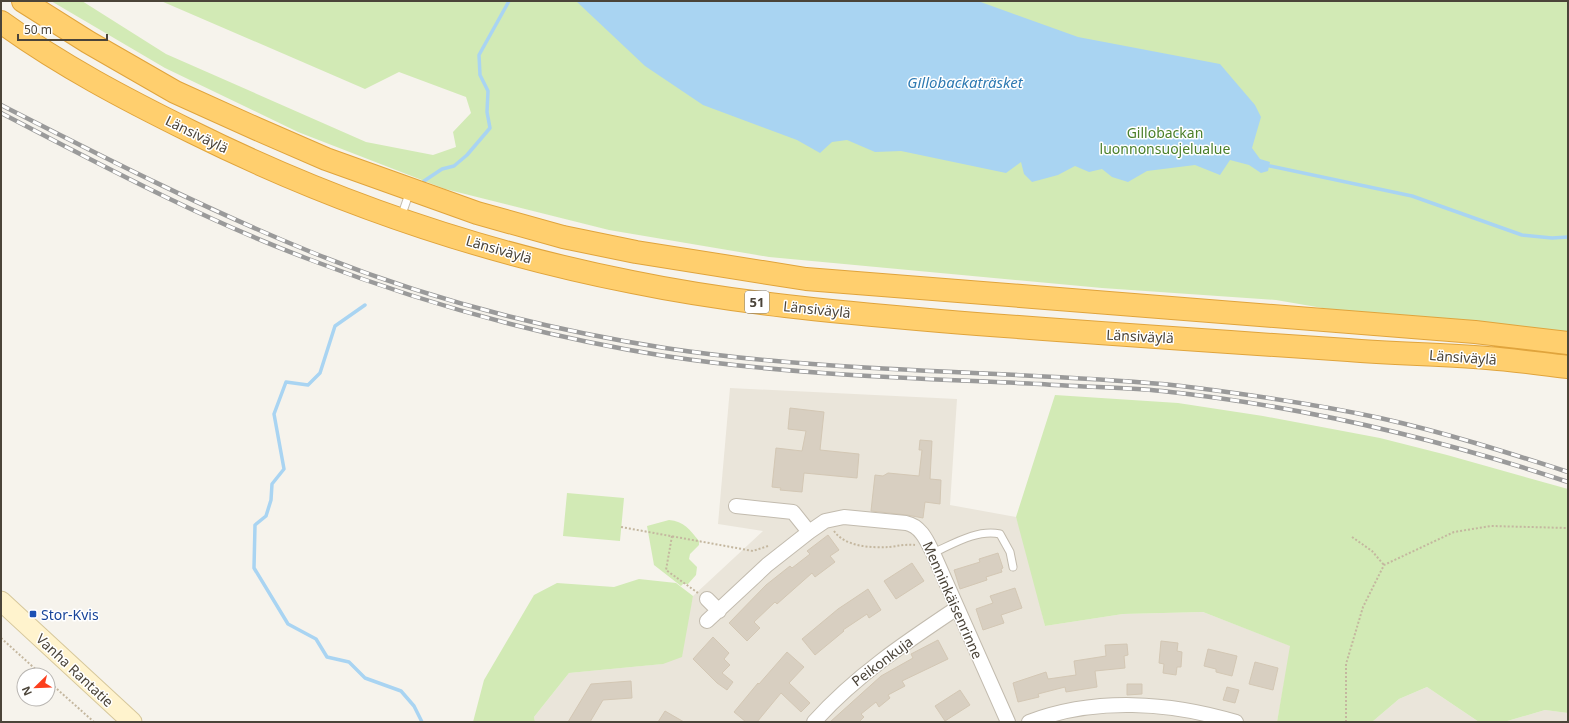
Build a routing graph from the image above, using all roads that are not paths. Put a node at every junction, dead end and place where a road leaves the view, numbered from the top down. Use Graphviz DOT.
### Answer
graph roads {
  1 [pos="23,1"];
  2 [pos="1,22"];
  3 [pos="411,189"];
  4 [pos="400,219"];
  5 [pos="1568,343"];
  6 [pos="1568,368"];
  7 [pos="736,506"];
  8 [pos="809,532"];
  9 [pos="933,553"];
  10 [pos="1013,567"];
  11 [pos="707,599"];
  12 [pos="1,601"];
  13 [pos="957,608"];
  14 [pos="718,611"];
  15 [pos="708,621"];
  16 [pos="132,722"];
  17 [pos="814,722"];
  18 [pos="1008,722"];
  19 [pos="1029,722"];
  20 [pos="1236,722"];
  1 -- 3 [label="highway, Länsiväylä / 51"];
  2 -- 4 [label="highway, Länsiväylä / 51"];
  3 -- 4 [label="lane"];
  3 -- 5 [label="highway, Länsiväylä / 51"];
  4 -- 6 [label="highway, Länsiväylä / 51"];
  7 -- 8 [label="street"];
  8 -- 9 [label="street, Menninkäisenrinne"];
  8 -- 14 [label="street, Menninkäisenrinne"];
  9 -- 10 [label="lane"];
  9 -- 13 [label="street, Menninkäisenrinne"];
  11 -- 14 [label="street"];
  12 -- 16 [label="main road, Vanha Rantatie"];
  13 -- 17 [label="street, Peikonkuja"];
  13 -- 18 [label="street, Menninkäisenrinne"];
  14 -- 15 [label="street, Menninkäisenrinne"];
  19 -- 20 [label="street"];
}
